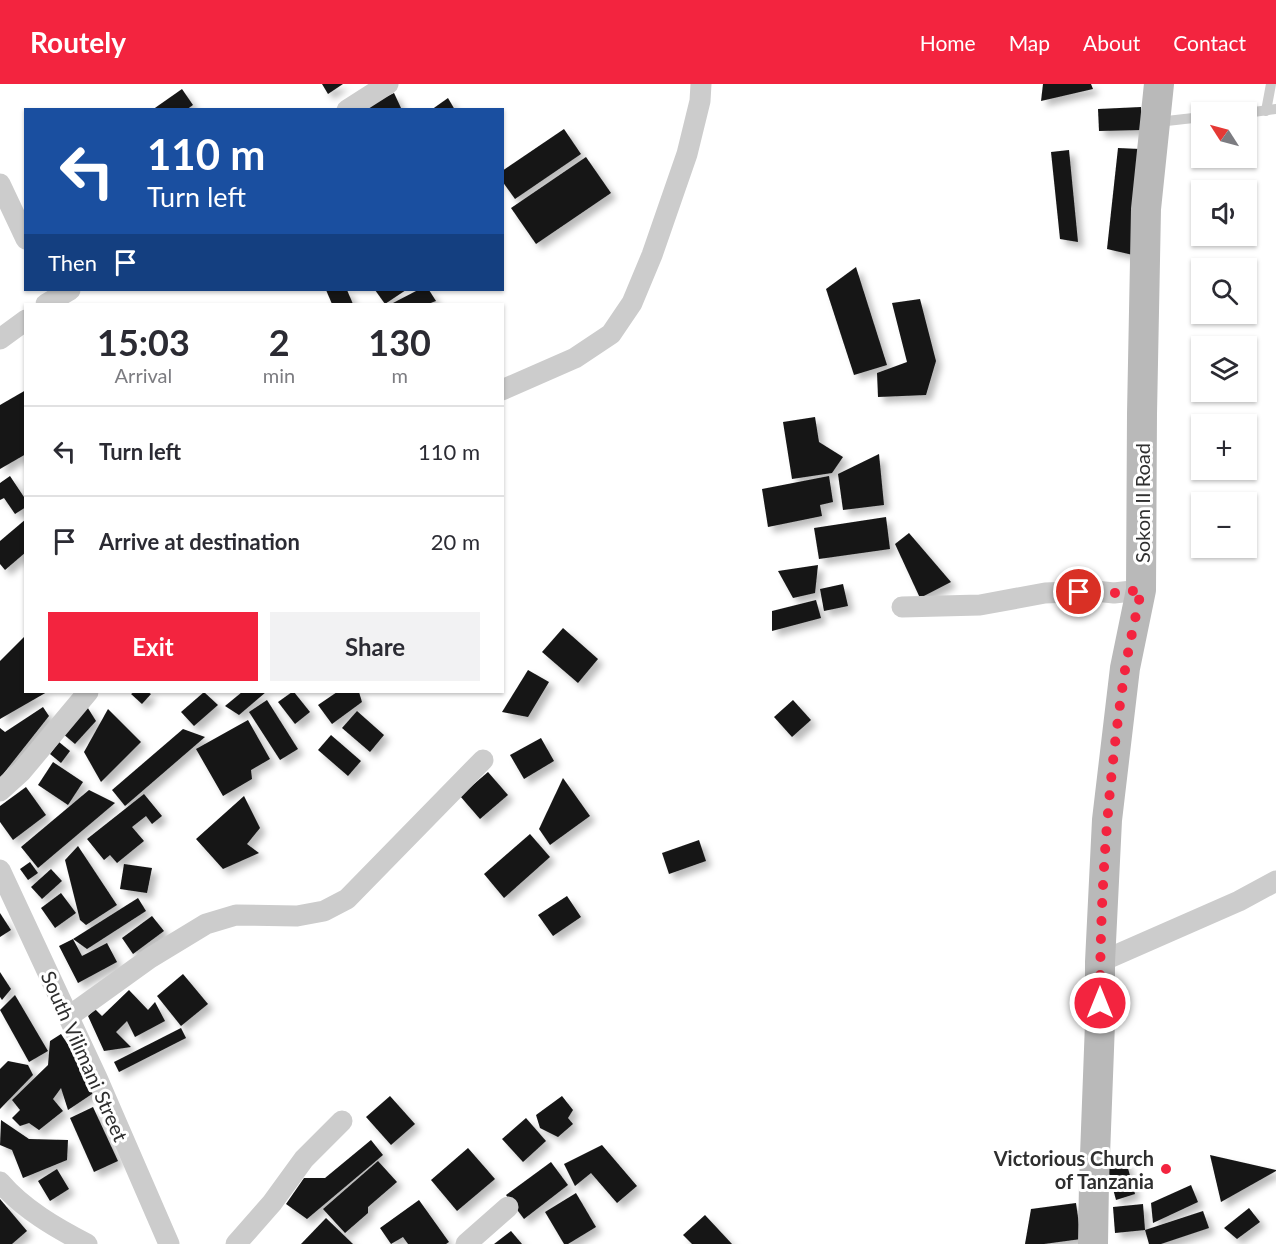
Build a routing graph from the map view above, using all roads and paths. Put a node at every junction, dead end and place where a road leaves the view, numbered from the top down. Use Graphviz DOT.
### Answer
graph roads {
  1 [pos="388,84"];
  2 [pos="701,84"];
  3 [pos="1159,84"];
  4 [pos="1271,84"];
  5 [pos="350,108"];
  6 [pos="1271,110"];
  7 [pos="1191,118"];
  8 [pos="1154,122"];
  9 [pos="0,184"];
  10 [pos="24,235"];
  11 [pos="24,321"];
  12 [pos="0,339"];
  13 [pos="504,389"];
  14 [pos="1141,590"];
  15 [pos="902,607"];
  16 [pos="87,693"];
  17 [pos="483,760"];
  18 [pos="0,791"];
  19 [pos="0,870"];
  20 [pos="1276,881"];
  21 [pos="1100,962"];
  22 [pos="68,1017"];
  23 [pos="342,1121"];
  24 [pos="0,1182"];
  25 [pos="508,1207"];
  26 [pos="87,1244"];
  27 [pos="169,1244"];
  28 [pos="236,1244"];
  29 [pos="466,1244"];
  30 [pos="1093,1244"];
  1 -- 5 [label="street"];
  2 -- 13 [label="street"];
  3 -- 8 [label="street, Sokon II Road"];
  4 -- 6 [label="lane"];
  7 -- 8 [label="lane"];
  8 -- 14 [label="street, Sokon II Road"];
  9 -- 10 [label="street"];
  11 -- 12 [label="street"];
  14 -- 15 [label="street"];
  14 -- 21 [label="street, Sokon II Road"];
  16 -- 18 [label="street"];
  17 -- 22 [label="street"];
  19 -- 22 [label="street, South Vilimani Street"];
  20 -- 21 [label="street"];
  21 -- 30 [label="street, Sokon II Road"];
  22 -- 27 [label="street, South Vilimani Street"];
  23 -- 28 [label="street"];
  24 -- 26 [label="street"];
  25 -- 29 [label="street"];
}
